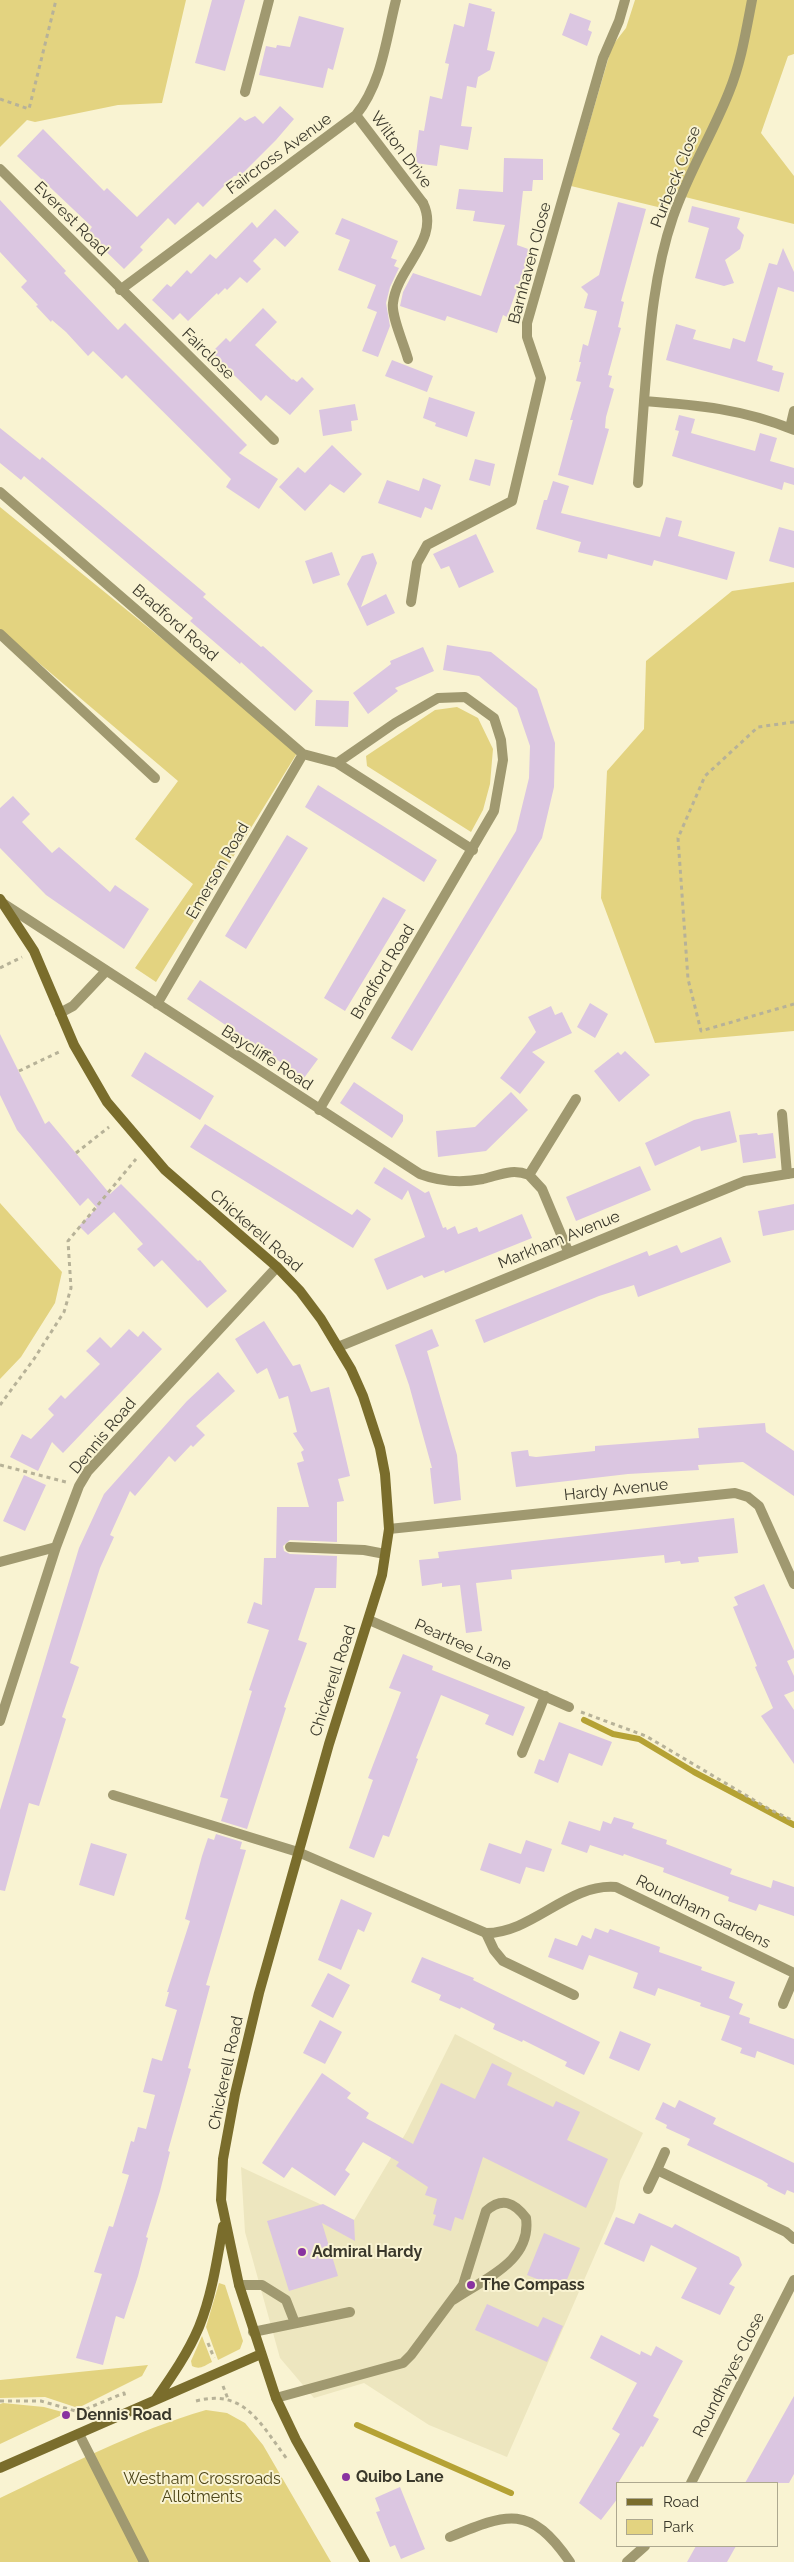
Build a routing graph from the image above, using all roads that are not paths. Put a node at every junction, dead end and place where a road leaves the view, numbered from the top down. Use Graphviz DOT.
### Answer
graph roads {
  1 [pos="268,0"];
  2 [pos="396,0"];
  3 [pos="625,0"];
  4 [pos="752,0"];
  5 [pos="245,92"];
  6 [pos="356,115"];
  7 [pos="0,169"];
  8 [pos="120,290"];
  9 [pos="408,358"];
  10 [pos="644,401"];
  11 [pos="794,411"];
  12 [pos="792,429"];
  13 [pos="274,440"];
  14 [pos="638,483"];
  15 [pos="0,492"];
  16 [pos="411,602"];
  17 [pos="0,634"];
  18 [pos="303,754"];
  19 [pos="337,763"];
  20 [pos="156,778"];
  21 [pos="473,850"];
  22 [pos="2,901"];
  23 [pos="106,971"];
  24 [pos="157,1004"];
  25 [pos="60,1013"];
  26 [pos="576,1099"];
  27 [pos="319,1110"];
  28 [pos="782,1114"];
  29 [pos="791,1174"];
  30 [pos="529,1175"];
  31 [pos="568,1252"];
  32 [pos="277,1267"];
  33 [pos="338,1347"];
  34 [pos="389,1529"];
  35 [pos="56,1547"];
  36 [pos="290,1547"];
  37 [pos="385,1554"];
  38 [pos="0,1562"];
  39 [pos="794,1584"];
  40 [pos="369,1620"];
  41 [pos="545,1696"];
  42 [pos="569,1708"];
  43 [pos="0,1721"];
  44 [pos="522,1753"];
  45 [pos="113,1795"];
  46 [pos="298,1852"];
  47 [pos="486,1933"];
  48 [pos="794,1973"];
  49 [pos="794,1978"];
  50 [pos="574,1995"];
  51 [pos="783,2004"];
  52 [pos="665,2152"];
  53 [pos="657,2170"];
  54 [pos="648,2189"];
  55 [pos="224,2222"];
  56 [pos="794,2239"];
  57 [pos="794,2280"];
  58 [pos="239,2285"];
  59 [pos="453,2300"];
  60 [pos="350,2312"];
  61 [pos="294,2323"];
  62 [pos="253,2332"];
  63 [pos="261,2354"];
  64 [pos="276,2398"];
  65 [pos="155,2400"];
  66 [pos="79,2434"];
  67 [pos="0,2468"];
  68 [pos="693,2482"];
  69 [pos="450,2536"];
  70 [pos="644,2547"];
  71 [pos="144,2562"];
  72 [pos="365,2562"];
  73 [pos="570,2562"];
  74 [pos="627,2562"];
  1 -- 5 [label="street"];
  2 -- 6 [label="street, Faircross Avenue"];
  3 -- 16 [label="street, Barnhaven Close"];
  4 -- 10 [label="street, Purbeck Close"];
  6 -- 8 [label="street, Faircross Avenue"];
  6 -- 9 [label="street, Wilton Drive"];
  7 -- 8 [label="street, Everest Road"];
  8 -- 13 [label="street, Fairclose"];
  10 -- 12 [label="street"];
  10 -- 14 [label="street, Purbeck Close"];
  11 -- 12 [label="street"];
  15 -- 18 [label="street, Bradford Road"];
  17 -- 20 [label="street"];
  18 -- 19 [label="street, Bradford Road"];
  18 -- 24 [label="street, Emerson Road"];
  19 -- 21 [label="street, Bradford Road"];
  19 -- 21 [label="street, Bradford Road"];
  21 -- 27 [label="street, Bradford Road"];
  22 -- 23 [label="street, Baycliffe Road"];
  22 -- 25 [label="main road, Chickerell Road"];
  23 -- 24 [label="street, Baycliffe Road"];
  23 -- 25 [label="street"];
  24 -- 27 [label="street, Baycliffe Road"];
  25 -- 32 [label="main road, Chickerell Road"];
  26 -- 30 [label="street"];
  27 -- 30 [label="street, Baycliffe Road"];
  28 -- 29 [label="street"];
  29 -- 31 [label="street, Markham Avenue"];
  30 -- 31 [label="street"];
  31 -- 33 [label="street, Markham Avenue"];
  32 -- 33 [label="main road, Chickerell Road"];
  32 -- 35 [label="street, Dennis Road"];
  33 -- 34 [label="main road, Chickerell Road"];
  34 -- 37 [label="main road, Chickerell Road"];
  34 -- 39 [label="street, Hardy Avenue"];
  35 -- 38 [label="street"];
  35 -- 43 [label="street, Dennis Road"];
  36 -- 37 [label="street"];
  37 -- 40 [label="main road, Chickerell Road"];
  40 -- 41 [label="street, Peartree Lane"];
  40 -- 46 [label="main road, Chickerell Road"];
  41 -- 42 [label="street, Peartree Lane"];
  41 -- 44 [label="street"];
  45 -- 46 [label="street"];
  46 -- 47 [label="street"];
  46 -- 55 [label="main road, Chickerell Road"];
  47 -- 48 [label="street, Roundham Gardens"];
  47 -- 50 [label="street"];
  49 -- 51 [label="street"];
  52 -- 53 [label="street"];
  53 -- 54 [label="street"];
  53 -- 56 [label="street"];
  55 -- 58 [label="main road, Chickerell Road"];
  55 -- 65 [label="main road"];
  57 -- 68 [label="street, Roundhayes Close"];
  58 -- 61 [label="street"];
  58 -- 62 [label="main road, Chickerell Road"];
  59 -- 59 [label="street"];
  59 -- 64 [label="street"];
  60 -- 61 [label="street"];
  61 -- 62 [label="street"];
  62 -- 63 [label="main road, Chickerell Road"];
  63 -- 64 [label="main road, Chickerell Road"];
  63 -- 65 [label="main road"];
  64 -- 72 [label="main road, Chickerell Road"];
  65 -- 66 [label="main road"];
  66 -- 67 [label="main road"];
  66 -- 71 [label="street"];
  69 -- 73 [label="street"];
  70 -- 74 [label="street"];
}
